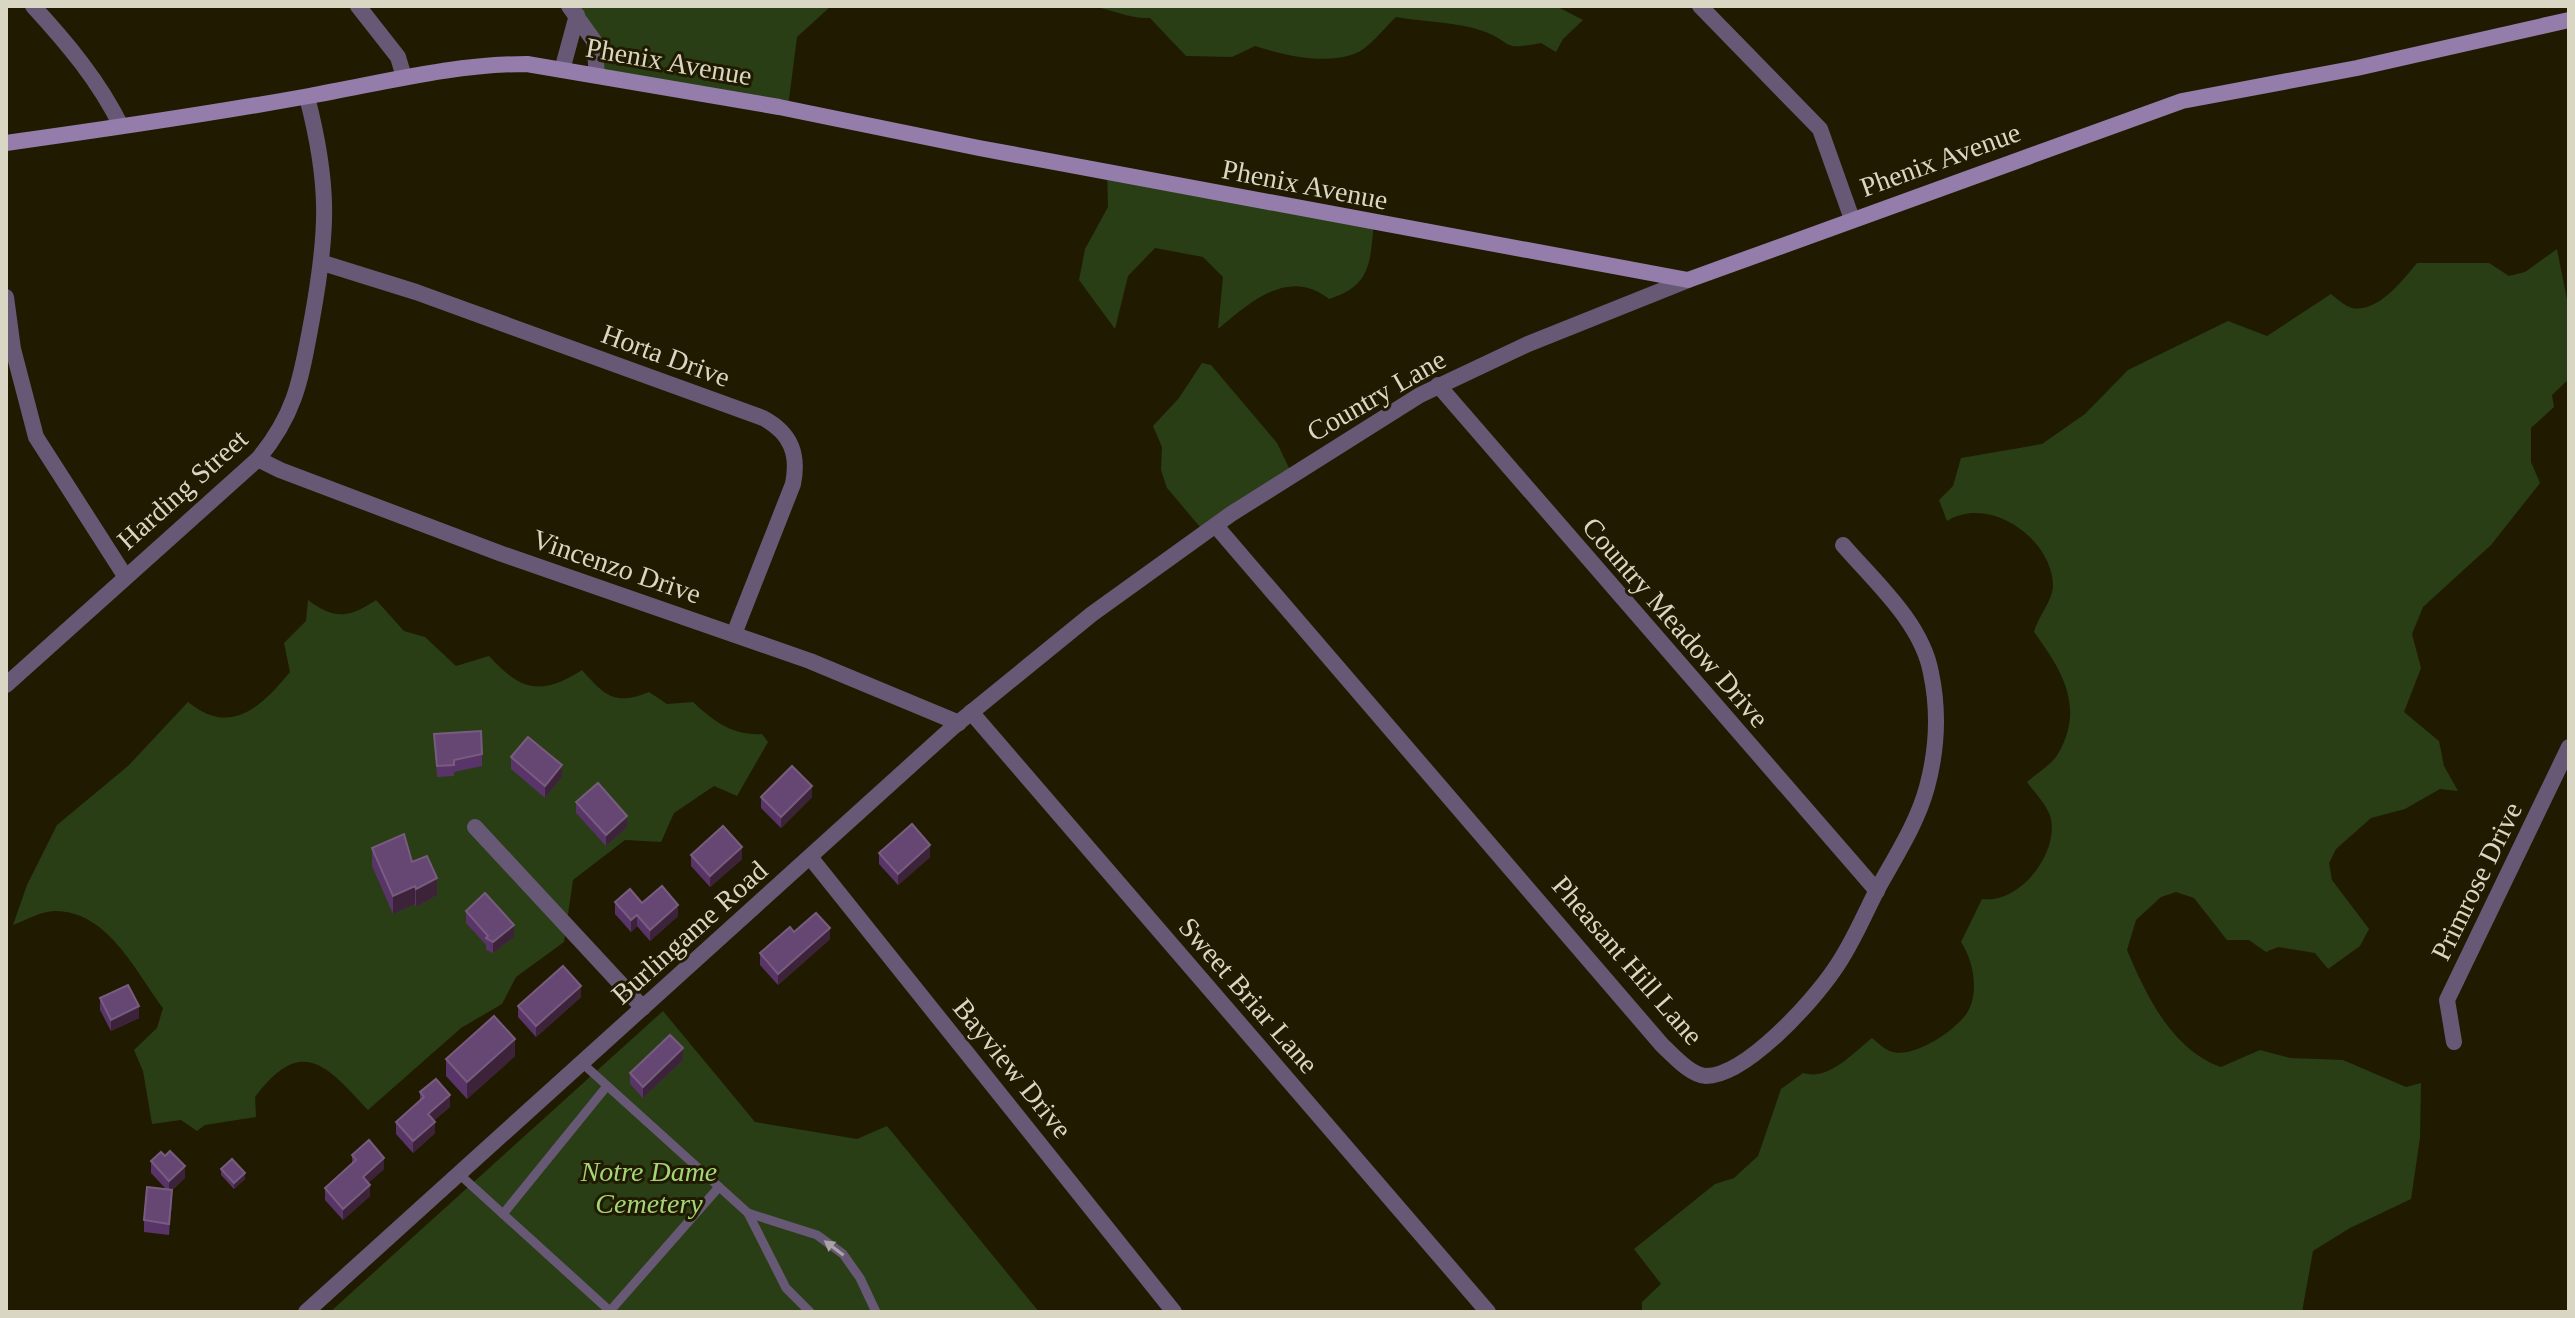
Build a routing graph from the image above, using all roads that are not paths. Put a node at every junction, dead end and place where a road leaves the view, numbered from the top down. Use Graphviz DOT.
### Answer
graph roads {
  1 [pos="33,6"];
  2 [pos="358,6"];
  3 [pos="1700,6"];
  4 [pos="573,10"];
  5 [pos="2569,20"];
  6 [pos="562,70"];
  7 [pos="597,75"];
  8 [pos="404,77"];
  9 [pos="307,97"];
  10 [pos="121,126"];
  11 [pos="6,143"];
  12 [pos="1852,219"];
  13 [pos="323,263"];
  14 [pos="1688,280"];
  15 [pos="6,297"];
  16 [pos="10,350"];
  17 [pos="1438,385"];
  18 [pos="258,459"];
  19 [pos="1216,526"];
  20 [pos="1843,545"];
  21 [pos="125,576"];
  22 [pos="1114,599"];
  23 [pos="734,634"];
  24 [pos="6,685"];
  25 [pos="965,718"];
  26 [pos="2569,747"];
  27 [pos="475,827"];
  28 [pos="810,857"];
  29 [pos="1877,891"];
  30 [pos="643,1008"];
  31 [pos="2454,1042"];
  32 [pos="582,1063"];
  33 [pos="607,1086"];
  34 [pos="459,1174"];
  35 [pos="719,1187"];
  36 [pos="748,1213"];
  37 [pos="503,1214"];
  38 [pos="610,1311"];
  39 [pos="306,1312"];
  40 [pos="810,1312"];
  41 [pos="876,1312"];
  42 [pos="1174,1312"];
  43 [pos="1488,1312"];
  1 -- 10 [label="street"];
  2 -- 8 [label="street"];
  3 -- 12 [label="street"];
  4 -- 6 [label="street"];
  4 -- 7 [label="street"];
  5 -- 12 [label="main road, Phenix Avenue"];
  6 -- 7 [label="main road, Phenix Avenue"];
  6 -- 8 [label="main road, Phenix Avenue"];
  7 -- 14 [label="main road, Phenix Avenue"];
  8 -- 9 [label="main road, Phenix Avenue"];
  9 -- 10 [label="main road, Phenix Avenue"];
  9 -- 13 [label="street, Harding Street"];
  10 -- 11 [label="main road, Phenix Avenue"];
  12 -- 14 [label="main road, Phenix Avenue"];
  13 -- 18 [label="street, Harding Street"];
  13 -- 23 [label="street, Horta Drive"];
  14 -- 17 [label="street, Country Lane"];
  15 -- 16 [label="street"];
  16 -- 21 [label="street"];
  17 -- 19 [label="street, Country Lane"];
  17 -- 29 [label="street, Country Meadow Drive"];
  18 -- 21 [label="street, Harding Street"];
  18 -- 23 [label="street, Vincenzo Drive"];
  19 -- 22 [label="street, Country Lane"];
  19 -- 29 [label="street, Pheasant Hill Lane"];
  20 -- 29 [label="street, Pheasant Hill Lane"];
  21 -- 24 [label="street, Harding Street"];
  22 -- 25 [label="street, Burlingame Road"];
  23 -- 25 [label="street, Vincenzo Drive"];
  25 -- 28 [label="street, Burlingame Road"];
  25 -- 43 [label="street, Sweet Briar Lane"];
  26 -- 31 [label="street, Primrose Drive"];
  27 -- 30 [label="street"];
  28 -- 30 [label="street, Burlingame Road"];
  28 -- 42 [label="street, Bayview Drive"];
  30 -- 32 [label="street, Burlingame Road"];
  32 -- 33 [label="lane"];
  32 -- 34 [label="street, Burlingame Road"];
  33 -- 35 [label="lane"];
  33 -- 37 [label="lane"];
  34 -- 37 [label="lane"];
  34 -- 39 [label="street, Burlingame Road"];
  35 -- 36 [label="lane"];
  35 -- 38 [label="lane"];
  36 -- 40 [label="lane"];
  41 -- 36 [label="lane, one-way"];
  37 -- 38 [label="lane"];
}
